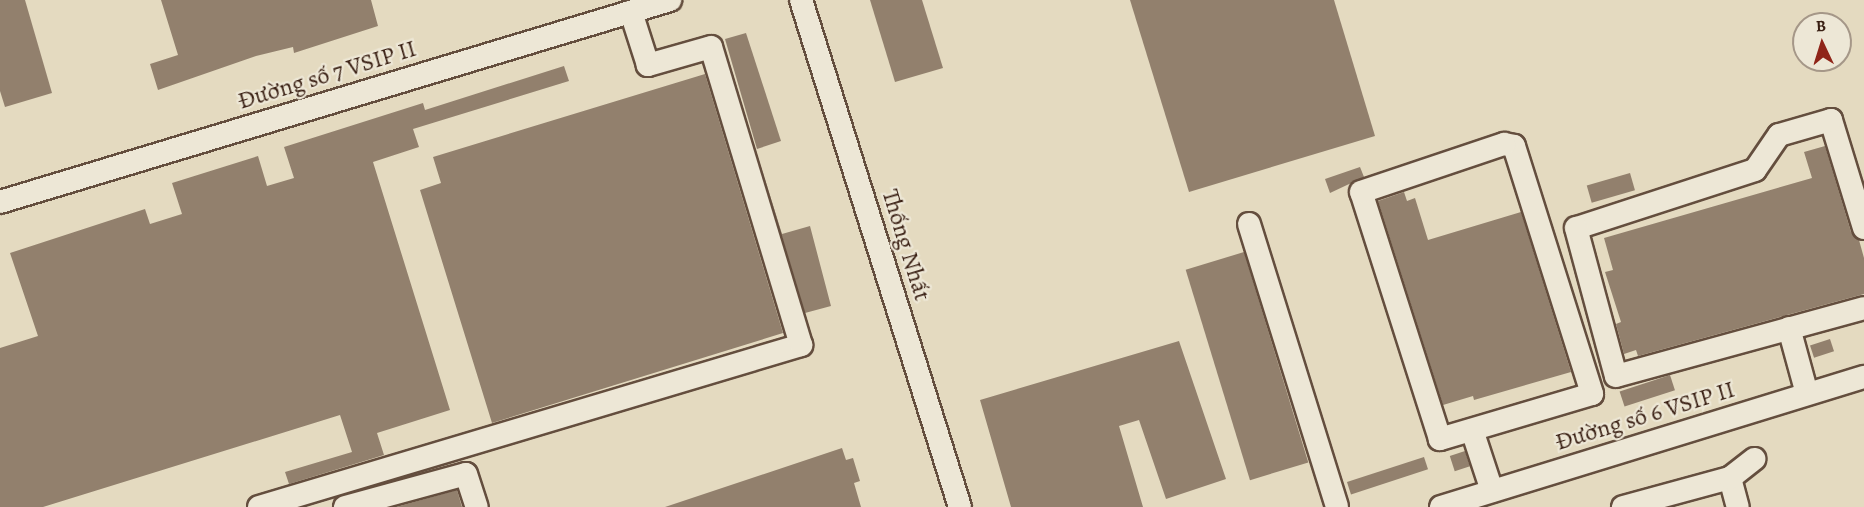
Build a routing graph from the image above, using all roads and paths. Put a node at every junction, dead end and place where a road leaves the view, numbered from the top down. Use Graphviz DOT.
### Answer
graph roads {
  1 [pos="670,0"];
  2 [pos="801,0"];
  3 [pos="631,12"];
  4 [pos="0,202"];
  5 [pos="1249,224"];
  6 [pos="1864,228"];
  7 [pos="1864,308"];
  8 [pos="1789,328"];
  9 [pos="1864,376"];
  10 [pos="1807,394"];
  11 [pos="1472,430"];
  12 [pos="1754,459"];
  13 [pos="1730,478"];
  14 [pos="1492,491"];
  15 [pos="259,507"];
  16 [pos="345,507"];
  17 [pos="477,507"];
  18 [pos="960,507"];
  19 [pos="1338,507"];
  20 [pos="1441,507"];
  21 [pos="1623,507"];
  22 [pos="1738,507"];
  1 -- 3 [label="street, Đường số 7 VSIP II"];
  2 -- 18 [label="street, Thống Nhất"];
  3 -- 4 [label="street, Đường số 7 VSIP II"];
  3 -- 15 [label="street"];
  5 -- 19 [label="street"];
  6 -- 8 [label="street"];
  7 -- 8 [label="street"];
  8 -- 10 [label="street"];
  9 -- 10 [label="street, Đường số 6 VSIP II"];
  10 -- 14 [label="street, Đường số 6 VSIP II"];
  11 -- 11 [label="street"];
  11 -- 14 [label="street"];
  12 -- 13 [label="street"];
  13 -- 21 [label="street"];
  13 -- 22 [label="street"];
  14 -- 20 [label="street, Đường số 6 VSIP II"];
  16 -- 17 [label="street"];
}
